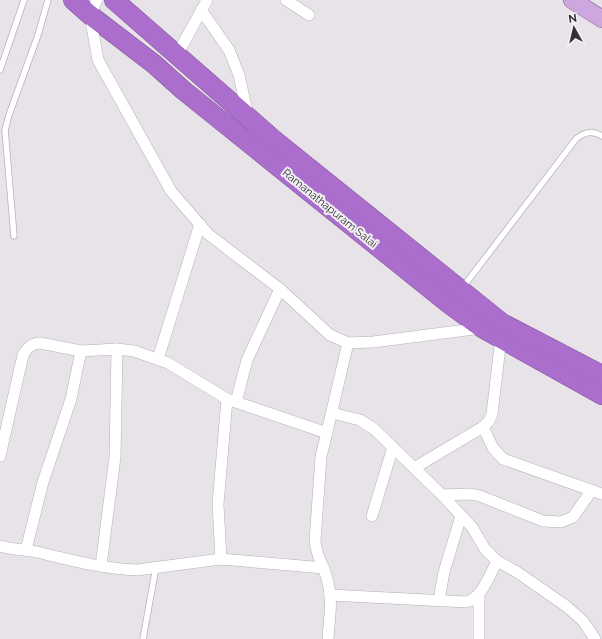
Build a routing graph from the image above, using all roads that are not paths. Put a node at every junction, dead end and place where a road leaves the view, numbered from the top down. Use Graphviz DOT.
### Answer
graph roads {
  1 [pos="24,0"];
  2 [pos="48,0"];
  3 [pos="73,0"];
  4 [pos="114,0"];
  5 [pos="286,0"];
  6 [pos="572,0"];
  7 [pos="204,5"];
  8 [pos="94,8"];
  9 [pos="310,16"];
  10 [pos="602,19"];
  11 [pos="177,55"];
  12 [pos="0,70"];
  13 [pos="248,117"];
  14 [pos="602,136"];
  15 [pos="200,224"];
  16 [pos="14,236"];
  17 [pos="280,289"];
  18 [pos="455,297"];
  19 [pos="482,328"];
  20 [pos="501,338"];
  21 [pos="348,343"];
  22 [pos="117,349"];
  23 [pos="81,351"];
  24 [pos="158,359"];
  25 [pos="602,376"];
  26 [pos="602,396"];
  27 [pos="231,400"];
  28 [pos="332,413"];
  29 [pos="483,427"];
  30 [pos="327,433"];
  31 [pos="2,438"];
  32 [pos="393,447"];
  33 [pos="0,456"];
  34 [pos="414,468"];
  35 [pos="597,492"];
  36 [pos="442,495"];
  37 [pos="372,516"];
  38 [pos="461,516"];
  39 [pos="0,546"];
  40 [pos="26,550"];
  41 [pos="221,559"];
  42 [pos="497,560"];
  43 [pos="100,566"];
  44 [pos="156,567"];
  45 [pos="324,568"];
  46 [pos="479,594"];
  47 [pos="330,595"];
  48 [pos="439,600"];
  49 [pos="143,639"];
  50 [pos="328,639"];
  51 [pos="479,639"];
  52 [pos="595,639"];
  1 -- 12 [label="lane"];
  2 -- 16 [label="lane"];
  3 -- 8 [label="highway, Ramanathapuram Salai"];
  4 -- 11 [label="highway, Ramanathapuram Salai"];
  5 -- 9 [label="street"];
  6 -- 10 [label="main road"];
  7 -- 11 [label="street"];
  7 -- 13 [label="street"];
  8 -- 15 [label="street"];
  8 -- 18 [label="highway, Ramanathapuram Salai"];
  11 -- 13 [label="highway, Ramanathapuram Salai"];
  13 -- 18 [label="highway, Ramanathapuram Salai"];
  14 -- 18 [label="lane"];
  15 -- 17 [label="street"];
  15 -- 24 [label="street"];
  17 -- 21 [label="street"];
  17 -- 27 [label="street"];
  18 -- 19 [label="highway, Ramanathapuram Salai"];
  18 -- 25 [label="highway, Ramanathapuram Salai"];
  19 -- 20 [label="highway, Ramanathapuram Salai"];
  19 -- 21 [label="street"];
  20 -- 26 [label="highway, Ramanathapuram Salai"];
  20 -- 29 [label="street"];
  21 -- 28 [label="street"];
  22 -- 23 [label="street"];
  22 -- 24 [label="street"];
  22 -- 43 [label="street"];
  23 -- 31 [label="street"];
  23 -- 40 [label="street"];
  24 -- 27 [label="street"];
  27 -- 30 [label="street"];
  27 -- 41 [label="street"];
  28 -- 30 [label="street"];
  28 -- 32 [label="street"];
  29 -- 34 [label="street"];
  29 -- 35 [label="street"];
  30 -- 45 [label="street"];
  31 -- 33 [label="street"];
  32 -- 34 [label="street"];
  32 -- 37 [label="street"];
  34 -- 36 [label="street"];
  35 -- 36 [label="street"];
  36 -- 38 [label="street"];
  38 -- 42 [label="street"];
  38 -- 48 [label="street"];
  39 -- 40 [label="street"];
  40 -- 43 [label="street"];
  41 -- 44 [label="street"];
  41 -- 45 [label="street"];
  42 -- 46 [label="street"];
  42 -- 52 [label="street"];
  43 -- 44 [label="street"];
  44 -- 49 [label="lane"];
  45 -- 47 [label="street"];
  46 -- 48 [label="street"];
  46 -- 51 [label="street"];
  47 -- 48 [label="street"];
  47 -- 50 [label="street"];
}
